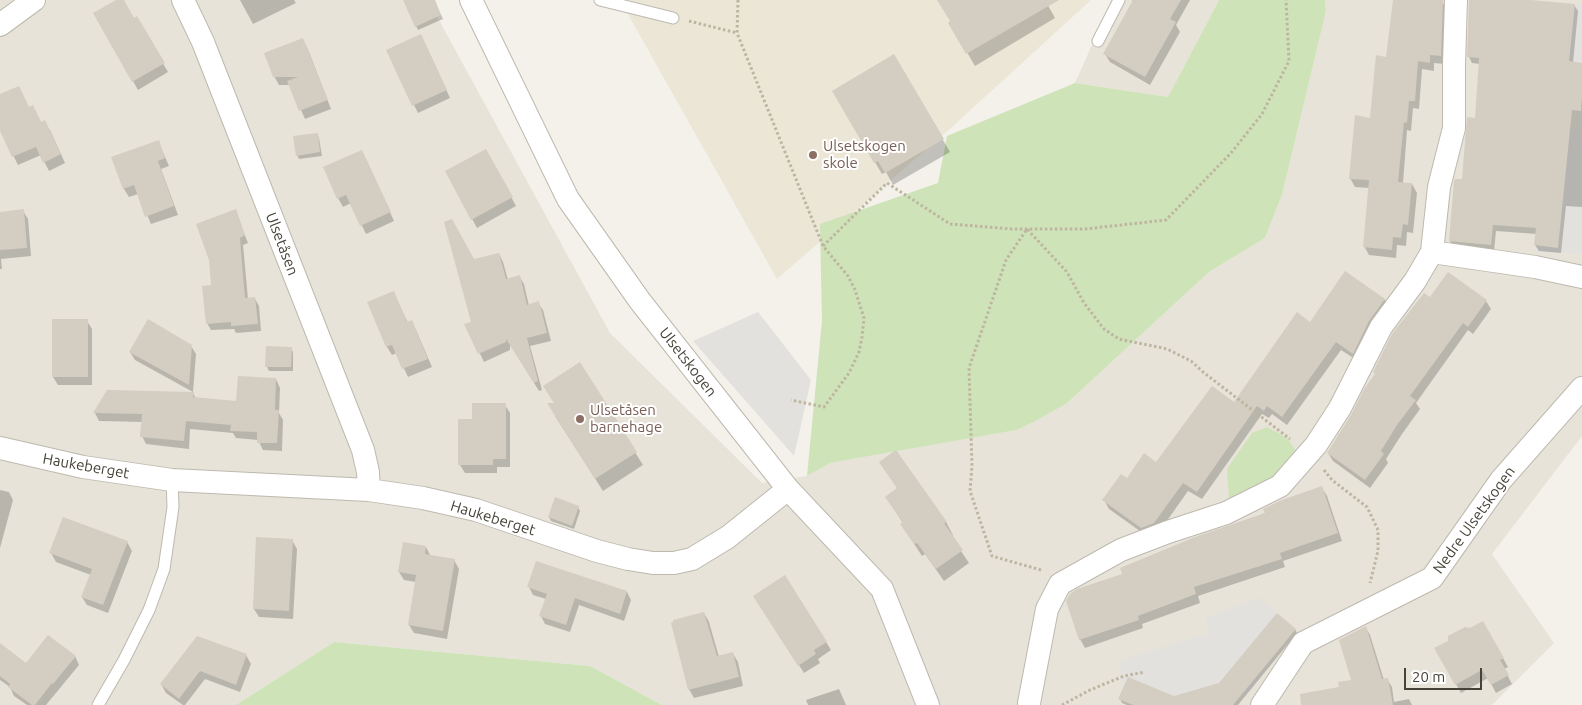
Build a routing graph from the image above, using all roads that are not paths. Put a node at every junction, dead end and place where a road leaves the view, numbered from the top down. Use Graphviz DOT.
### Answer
graph roads {
  1 [pos="34,0"];
  2 [pos="183,0"];
  3 [pos="471,0"];
  4 [pos="600,0"];
  5 [pos="1119,0"];
  6 [pos="1456,0"];
  7 [pos="673,18"];
  8 [pos="0,25"];
  9 [pos="1098,41"];
  10 [pos="1432,252"];
  11 [pos="1582,277"];
  12 [pos="1582,388"];
  13 [pos="0,448"];
  14 [pos="172,480"];
  15 [pos="788,489"];
  16 [pos="369,490"];
  17 [pos="1033,704"];
  18 [pos="98,705"];
  19 [pos="928,705"];
  20 [pos="1262,705"];
  1 -- 8 [label="street"];
  2 -- 16 [label="street, Ulsetåsen"];
  3 -- 15 [label="street, Ulsetskogen"];
  4 -- 7 [label="lane"];
  5 -- 9 [label="lane"];
  6 -- 10 [label="street"];
  10 -- 11 [label="street"];
  10 -- 17 [label="street"];
  12 -- 20 [label="street, Nedre Ulsetskogen"];
  13 -- 14 [label="street, Haukeberget"];
  14 -- 16 [label="street, Haukeberget"];
  14 -- 18 [label="lane"];
  15 -- 16 [label="street, Haukeberget"];
  15 -- 19 [label="street, Ulsetskogen"];
}
